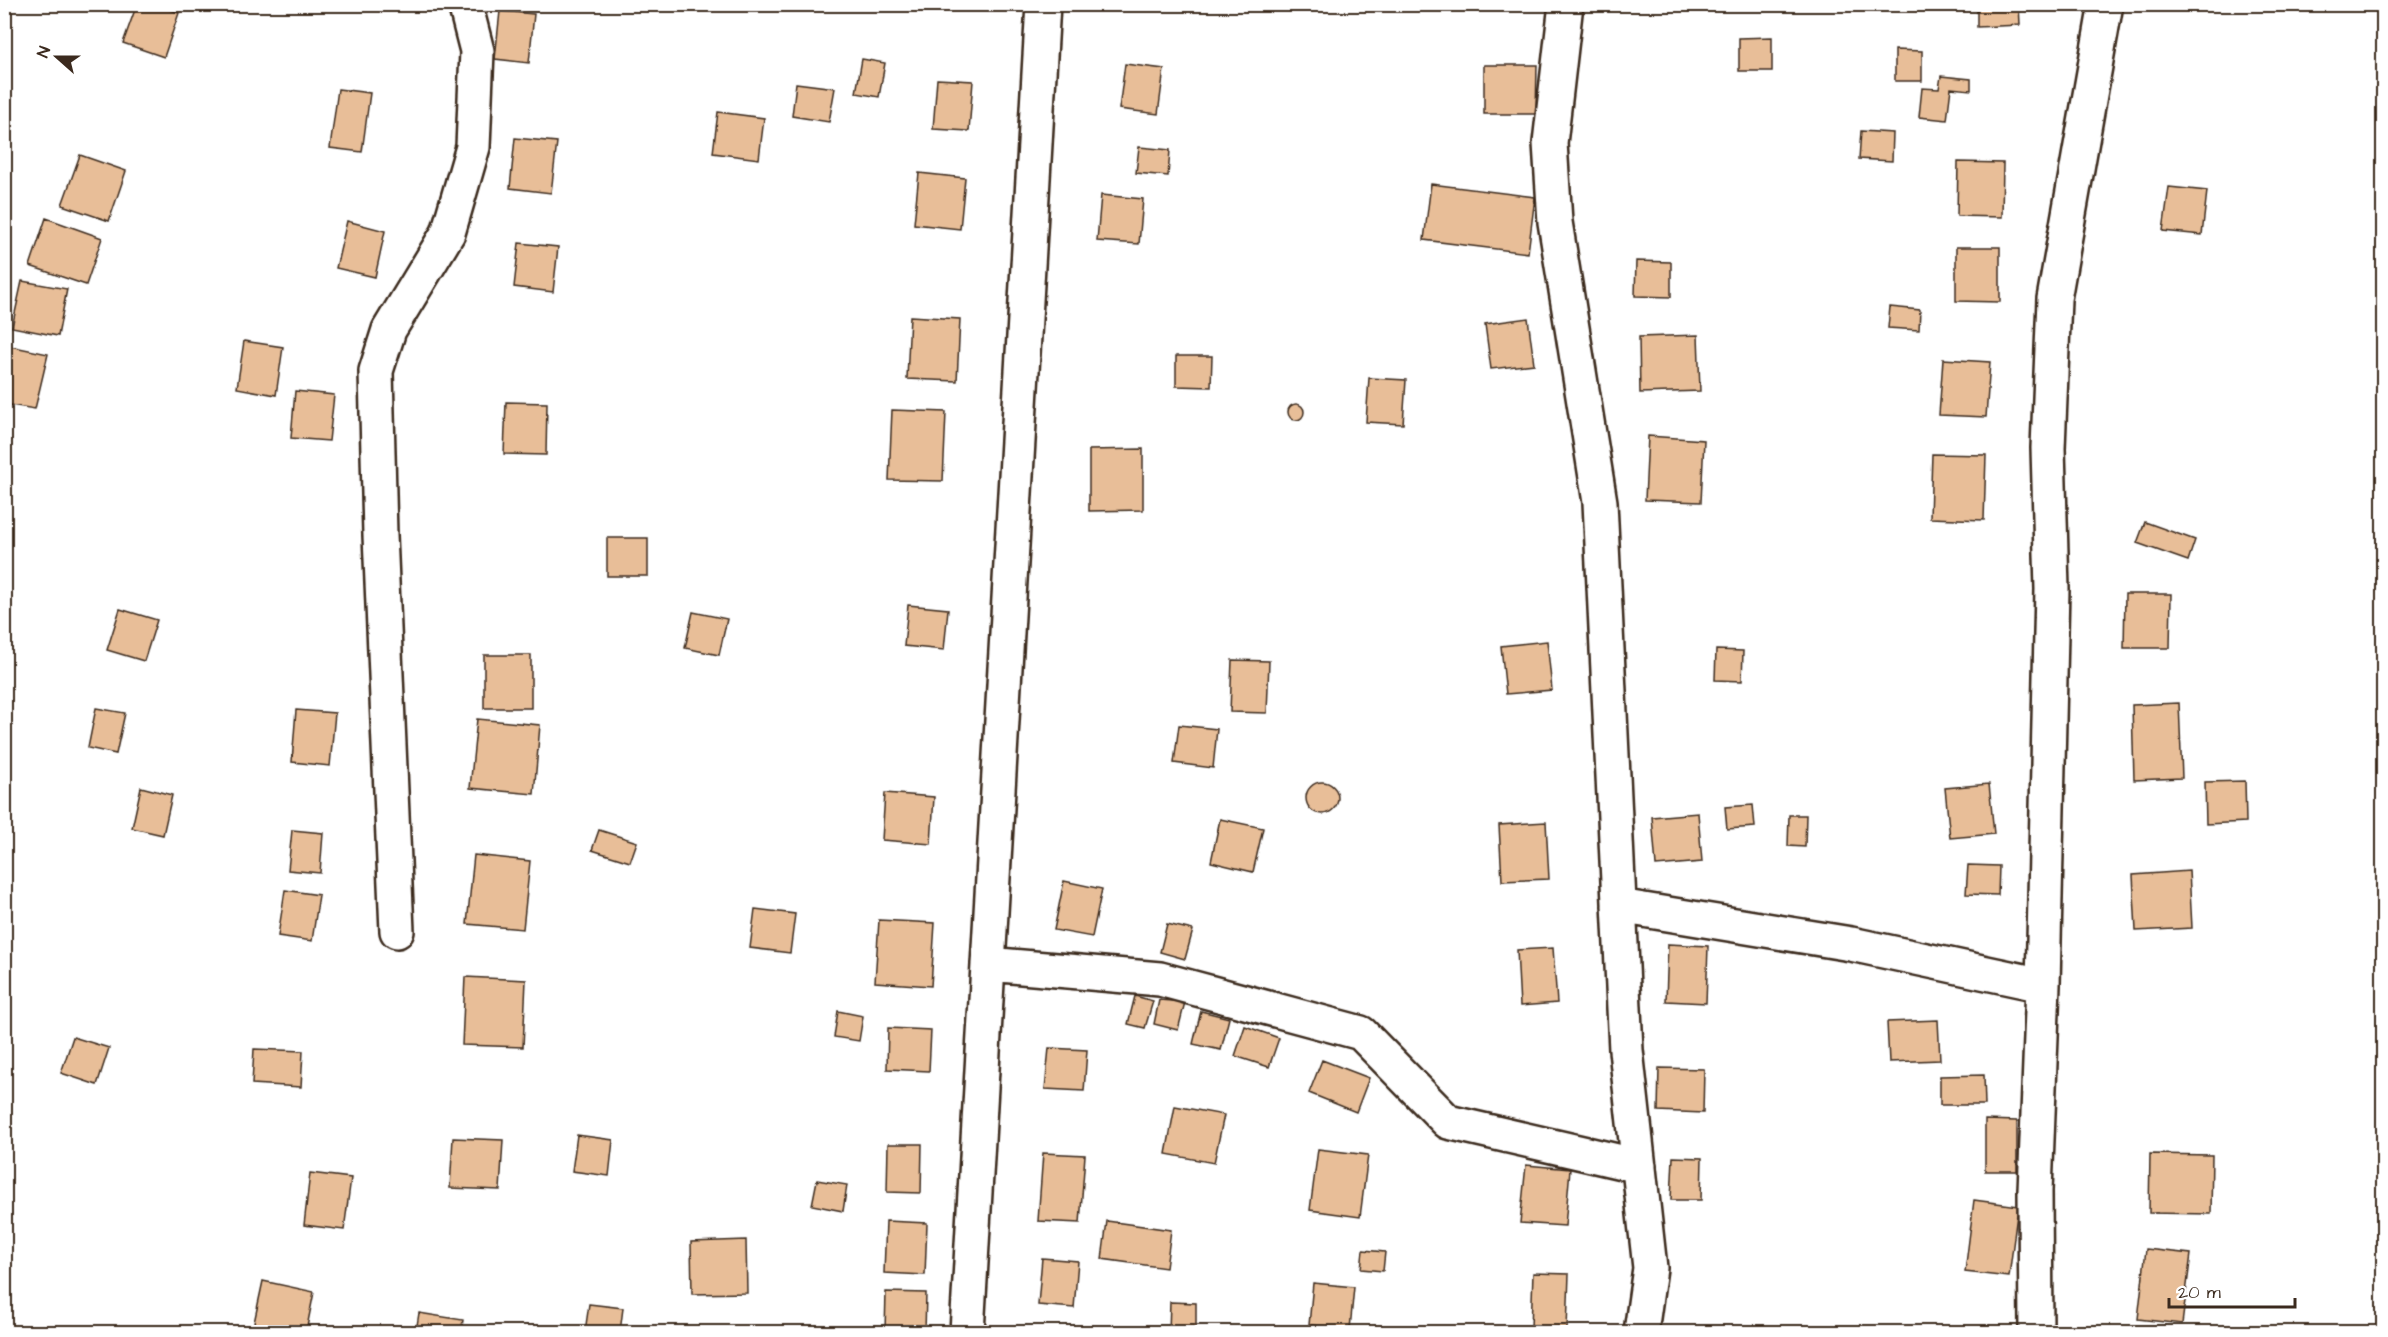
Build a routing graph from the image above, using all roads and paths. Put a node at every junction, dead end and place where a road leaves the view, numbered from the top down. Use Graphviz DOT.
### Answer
graph roads {
  1 [pos="465,4"];
  2 [pos="1043,4"];
  3 [pos="1566,4"];
  4 [pos="2106,4"];
  5 [pos="1619,906"];
  6 [pos="397,931"];
  7 [pos="988,964"];
  8 [pos="2043,985"];
  9 [pos="1639,1166"];
  10 [pos="967,1332"];
  11 [pos="1641,1332"];
  12 [pos="2036,1332"];
  1 -- 6 [label="street"];
  2 -- 7 [label="street"];
  3 -- 5 [label="street"];
  4 -- 8 [label="street"];
  5 -- 8 [label="street"];
  5 -- 9 [label="street"];
  7 -- 9 [label="street"];
  7 -- 10 [label="street"];
  8 -- 12 [label="street"];
  9 -- 11 [label="street"];
}
